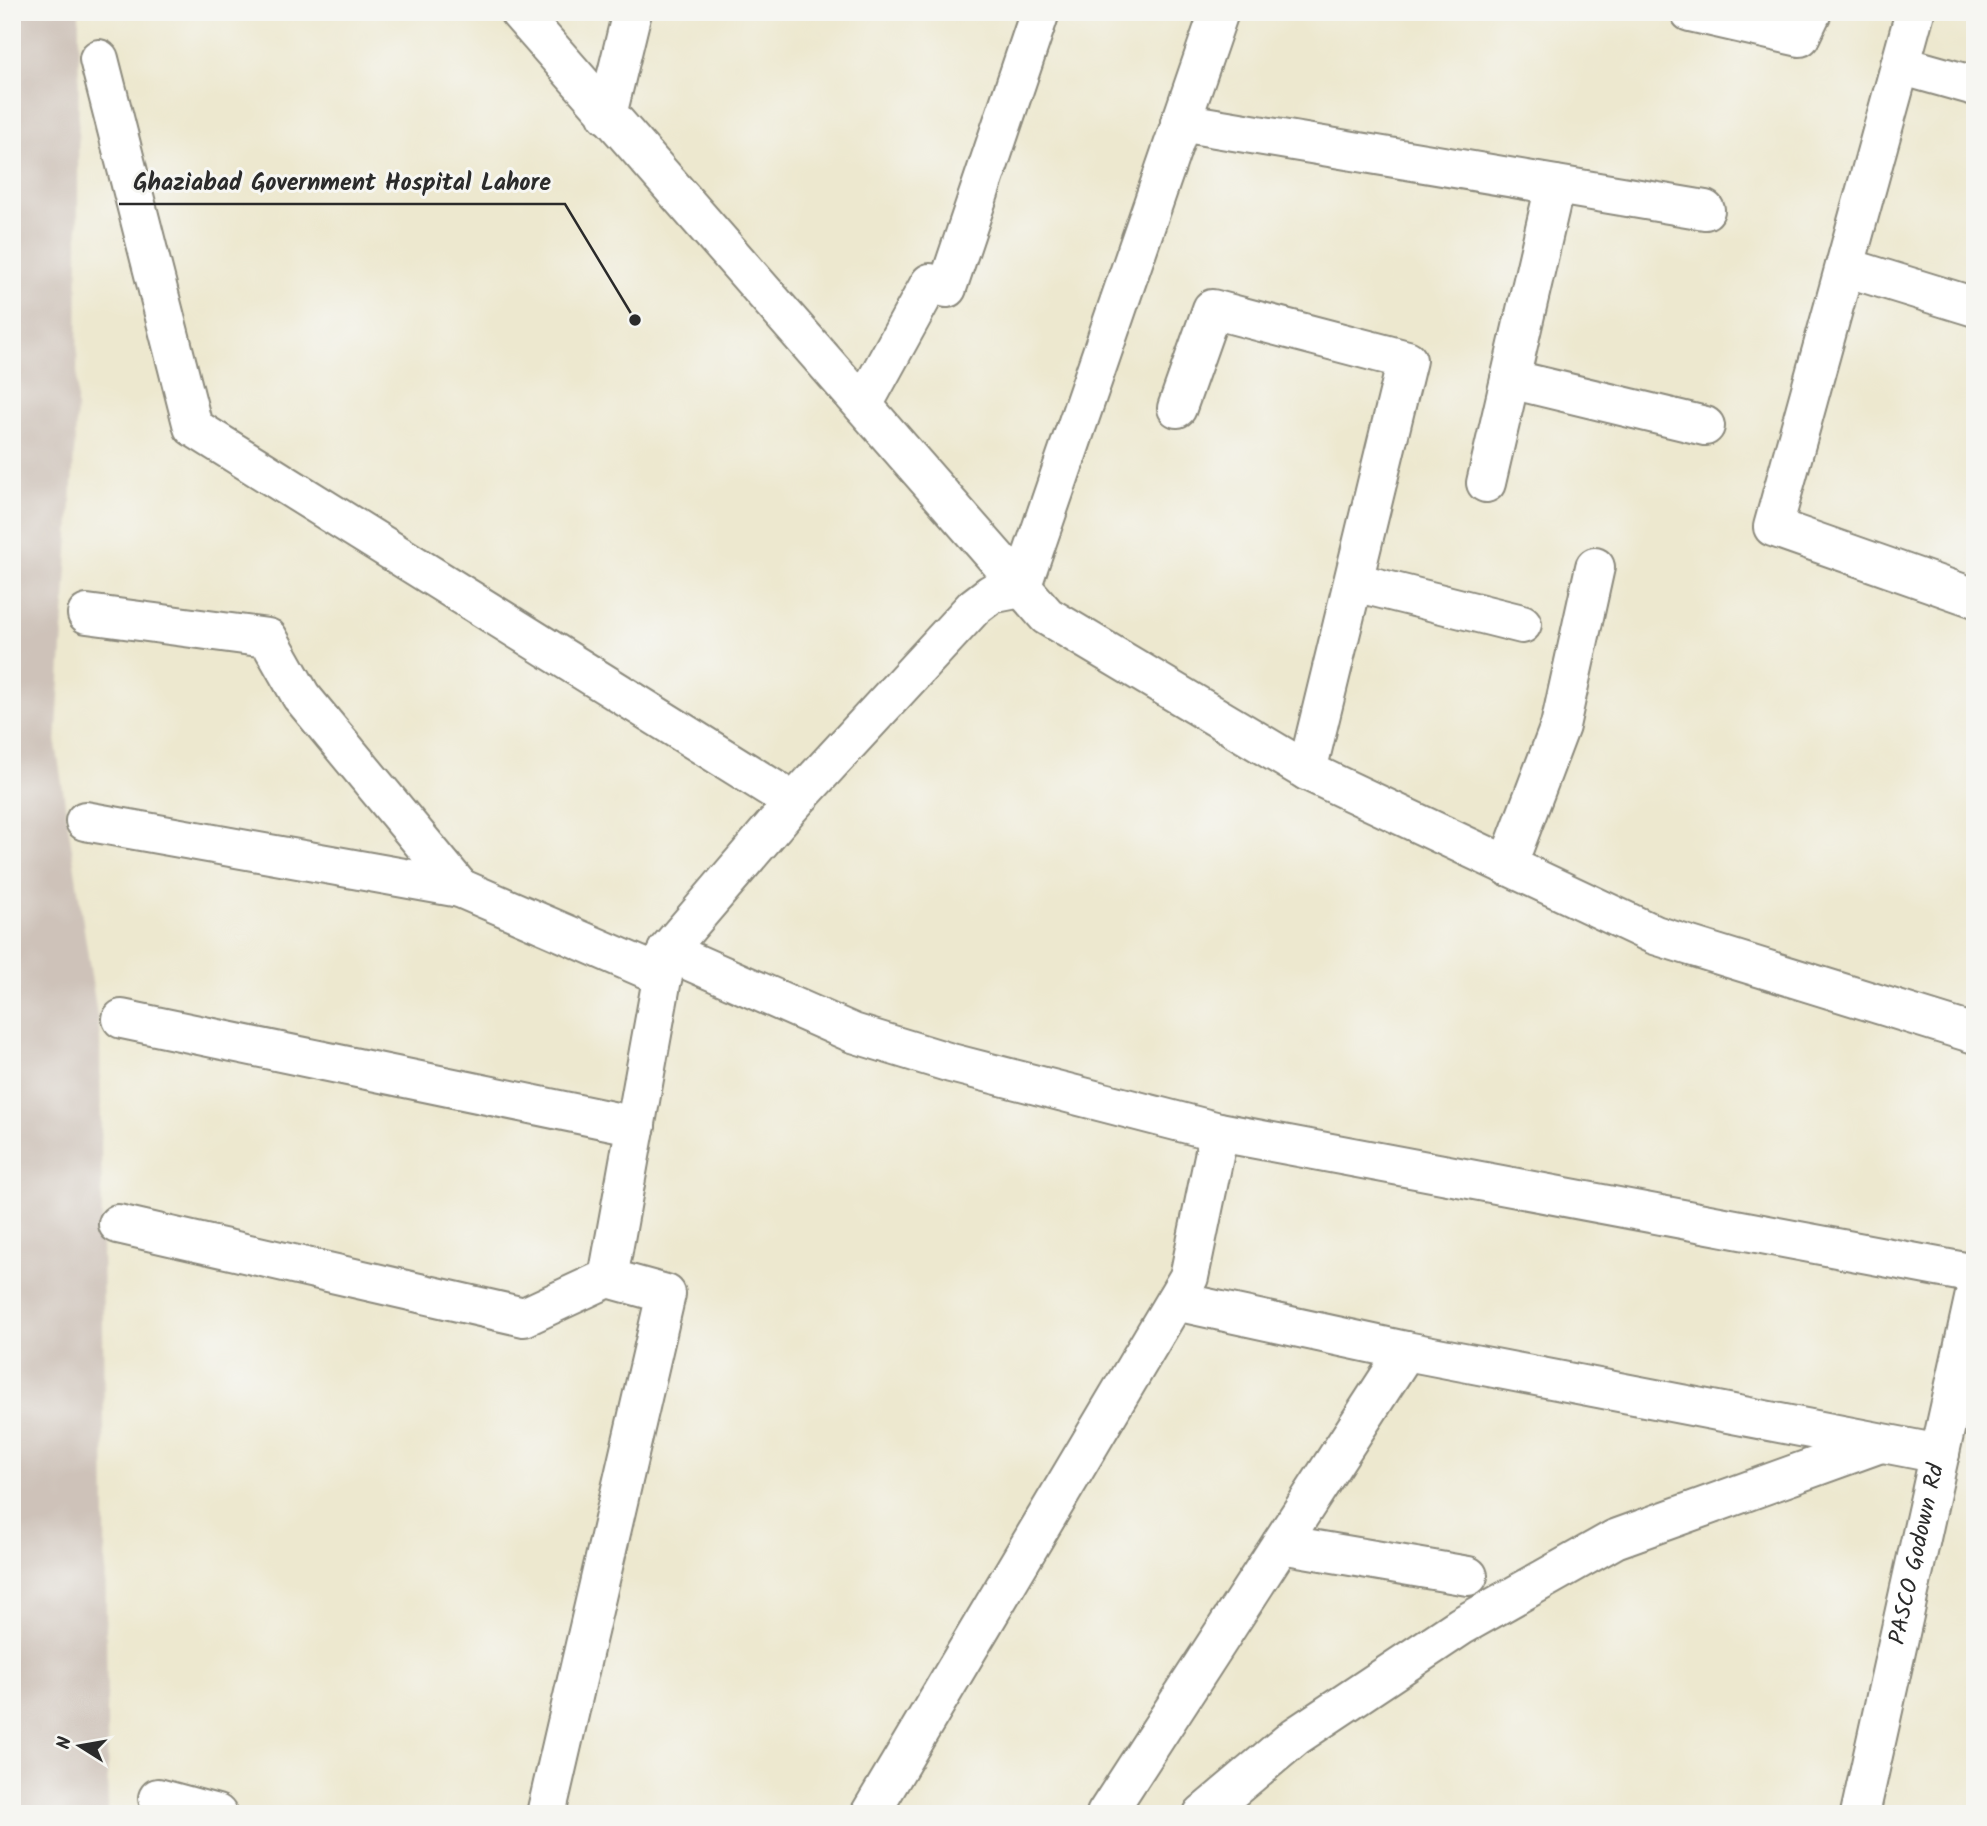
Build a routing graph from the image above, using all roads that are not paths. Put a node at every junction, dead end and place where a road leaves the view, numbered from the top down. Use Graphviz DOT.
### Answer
graph roads {
  1 [pos="519,12"];
  2 [pos="632,12"];
  3 [pos="1040,12"];
  4 [pos="1219,12"];
  5 [pos="1690,12"];
  6 [pos="1812,12"];
  7 [pos="1915,12"];
  8 [pos="99,59"];
  9 [pos="1900,65"];
  10 [pos="1975,86"];
  11 [pos="607,114"];
  12 [pos="1181,122"];
  13 [pos="1555,185"];
  14 [pos="1705,210"];
  15 [pos="1845,267"];
  16 [pos="1975,307"];
  17 [pos="1510,379"];
  18 [pos="863,405"];
  19 [pos="1177,408"];
  20 [pos="1705,426"];
  21 [pos="1486,483"];
  22 [pos="1595,567"];
  23 [pos="1354,582"];
  24 [pos="1021,587"];
  25 [pos="1975,598"];
  26 [pos="86,614"];
  27 [pos="1522,624"];
  28 [pos="1307,771"];
  29 [pos="794,802"];
  30 [pos="85,821"];
  31 [pos="1507,866"];
  32 [pos="460,888"];
  33 [pos="665,963"];
  34 [pos="122,1019"];
  35 [pos="1975,1034"];
  36 [pos="636,1126"];
  37 [pos="1219,1132"];
  38 [pos="118,1224"];
  39 [pos="1975,1274"];
  40 [pos="608,1278"];
  41 [pos="1975,1294"];
  42 [pos="1175,1301"];
  43 [pos="1406,1351"];
  44 [pos="1878,1444"];
  45 [pos="1940,1454"];
  46 [pos="1281,1544"];
  47 [pos="1468,1576"];
  48 [pos="158,1798"];
  49 [pos="217,1814"];
  50 [pos="546,1814"];
  51 [pos="870,1814"];
  52 [pos="1106,1814"];
  53 [pos="1203,1814"];
  54 [pos="1860,1814"];
  1 -- 11 [label="street"];
  2 -- 11 [label="street"];
  3 -- 18 [label="street"];
  4 -- 12 [label="street"];
  5 -- 6 [label="street"];
  7 -- 9 [label="street"];
  8 -- 29 [label="street"];
  9 -- 10 [label="street"];
  9 -- 15 [label="street"];
  11 -- 18 [label="street"];
  12 -- 13 [label="street"];
  12 -- 24 [label="street"];
  13 -- 14 [label="street"];
  13 -- 17 [label="street"];
  15 -- 16 [label="street"];
  15 -- 25 [label="street"];
  17 -- 20 [label="street"];
  17 -- 21 [label="street"];
  18 -- 24 [label="street"];
  19 -- 23 [label="street"];
  22 -- 31 [label="street"];
  23 -- 27 [label="street"];
  23 -- 28 [label="street"];
  24 -- 28 [label="street"];
  24 -- 29 [label="street"];
  26 -- 32 [label="street"];
  28 -- 31 [label="street"];
  29 -- 33 [label="street"];
  30 -- 32 [label="street"];
  31 -- 35 [label="street"];
  32 -- 33 [label="street"];
  33 -- 36 [label="street"];
  33 -- 37 [label="street"];
  34 -- 36 [label="street"];
  36 -- 40 [label="street"];
  37 -- 39 [label="street"];
  37 -- 42 [label="street"];
  38 -- 40 [label="street"];
  40 -- 50 [label="street"];
  41 -- 45 [label="street, PASCO Godown Rd"];
  42 -- 43 [label="street"];
  42 -- 51 [label="street"];
  43 -- 44 [label="street"];
  43 -- 46 [label="street"];
  44 -- 45 [label="street"];
  44 -- 53 [label="street"];
  45 -- 54 [label="street, PASCO Godown Rd"];
  46 -- 47 [label="street"];
  46 -- 52 [label="street"];
  48 -- 49 [label="street"];
}
